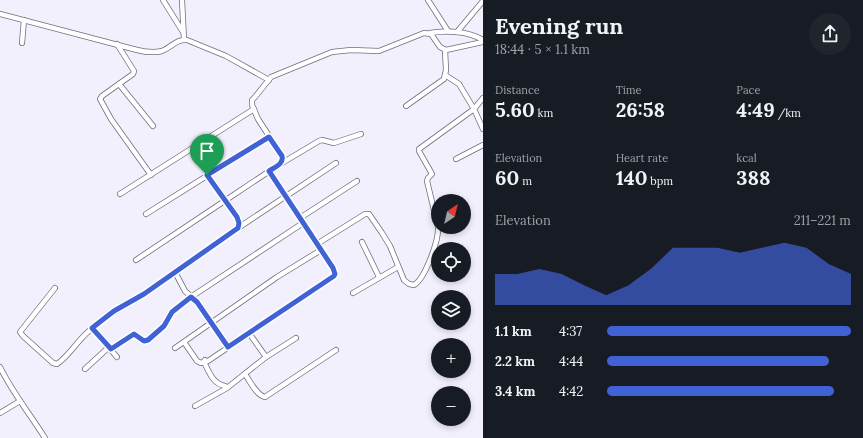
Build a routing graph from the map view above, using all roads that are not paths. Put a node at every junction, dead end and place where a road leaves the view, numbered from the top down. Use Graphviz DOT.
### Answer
graph roads {
  1 [pos="162,0"];
  2 [pos="182,0"];
  3 [pos="428,0"];
  4 [pos="483,0"];
  5 [pos="0,14"];
  6 [pos="24,20"];
  7 [pos="448,31"];
  8 [pos="457,32"];
  9 [pos="184,33"];
  10 [pos="430,33"];
  11 [pos="184,40"];
  12 [pos="483,41"];
  13 [pos="22,43"];
  14 [pos="117,44"];
  15 [pos="445,50"];
  16 [pos="445,75"];
  17 [pos="268,80"];
  18 [pos="119,84"];
  19 [pos="483,98"];
  20 [pos="406,106"];
  21 [pos="254,109"];
  22 [pos="474,109"];
  23 [pos="153,126"];
  24 [pos="483,130"];
  25 [pos="362,134"];
  26 [pos="269,137"];
  27 [pos="483,145"];
  28 [pos="456,159"];
  29 [pos="282,163"];
  30 [pos="336,163"];
  31 [pos="269,171"];
  32 [pos="151,175"];
  33 [pos="207,175"];
  34 [pos="356,181"];
  35 [pos="120,194"];
  36 [pos="285,197"];
  37 [pos="431,198"];
  38 [pos="226,200"];
  39 [pos="146,214"];
  40 [pos="301,220"];
  41 [pos="238,228"];
  42 [pos="438,234"];
  43 [pos="362,242"];
  44 [pos="317,244"];
  45 [pos="321,250"];
  46 [pos="136,260"];
  47 [pos="398,267"];
  48 [pos="175,272"];
  49 [pos="380,277"];
  50 [pos="56,288"];
  51 [pos="353,293"];
  52 [pos="191,297"];
  53 [pos="211,322"];
  54 [pos="92,328"];
  55 [pos="249,333"];
  56 [pos="296,338"];
  57 [pos="184,342"];
  58 [pos="228,347"];
  59 [pos="110,348"];
  60 [pos="176,348"];
  61 [pos="336,350"];
  62 [pos="117,357"];
  63 [pos="266,357"];
  64 [pos="205,360"];
  65 [pos="0,367"];
  66 [pos="85,369"];
  67 [pos="245,374"];
  68 [pos="226,386"];
  69 [pos="20,401"];
  70 [pos="195,406"];
  71 [pos="0,413"];
  72 [pos="44,438"];
  1 -- 9 [label="street"];
  2 -- 9 [label="street"];
  3 -- 7 [label="street"];
  4 -- 8 [label="street"];
  5 -- 6 [label="street"];
  6 -- 13 [label="street"];
  6 -- 14 [label="street"];
  7 -- 8 [label="street"];
  7 -- 10 [label="street"];
  8 -- 12 [label="street"];
  9 -- 11 [label="street"];
  10 -- 15 [label="street"];
  10 -- 17 [label="street"];
  11 -- 14 [label="street"];
  11 -- 17 [label="street"];
  12 -- 15 [label="street"];
  14 -- 18 [label="street"];
  15 -- 16 [label="street"];
  16 -- 20 [label="street"];
  16 -- 22 [label="street"];
  17 -- 21 [label="street"];
  18 -- 23 [label="street"];
  18 -- 32 [label="street"];
  19 -- 22 [label="street"];
  21 -- 26 [label="street"];
  21 -- 32 [label="street"];
  22 -- 24 [label="street"];
  22 -- 37 [label="street"];
  25 -- 29 [label="street"];
  26 -- 29 [label="street"];
  26 -- 33 [label="street"];
  27 -- 28 [label="street"];
  29 -- 31 [label="street"];
  30 -- 36 [label="street"];
  31 -- 36 [label="street"];
  31 -- 38 [label="street"];
  32 -- 35 [label="street"];
  33 -- 38 [label="street"];
  33 -- 39 [label="street"];
  34 -- 40 [label="street"];
  36 -- 40 [label="street"];
  36 -- 41 [label="street"];
  38 -- 41 [label="street"];
  38 -- 46 [label="street"];
  40 -- 44 [label="street"];
  40 -- 52 [label="street"];
  41 -- 48 [label="street"];
  42 -- 47 [label="street"];
  43 -- 49 [label="street"];
  44 -- 45 [label="street"];
  44 -- 47 [label="street"];
  45 -- 53 [label="street"];
  45 -- 55 [label="street"];
  47 -- 49 [label="street"];
  48 -- 52 [label="street"];
  48 -- 54 [label="street"];
  49 -- 51 [label="street"];
  50 -- 54 [label="street"];
  52 -- 53 [label="street"];
  52 -- 59 [label="street"];
  53 -- 57 [label="street"];
  53 -- 58 [label="street"];
  54 -- 59 [label="street"];
  55 -- 58 [label="street"];
  55 -- 63 [label="street"];
  56 -- 63 [label="street"];
  57 -- 60 [label="street"];
  57 -- 64 [label="street"];
  58 -- 64 [label="street"];
  59 -- 62 [label="street"];
  59 -- 66 [label="street"];
  61 -- 67 [label="street"];
  63 -- 67 [label="street"];
  64 -- 68 [label="street"];
  65 -- 69 [label="street"];
  67 -- 70 [label="street"];
  69 -- 71 [label="street"];
  69 -- 72 [label="street"];
}
